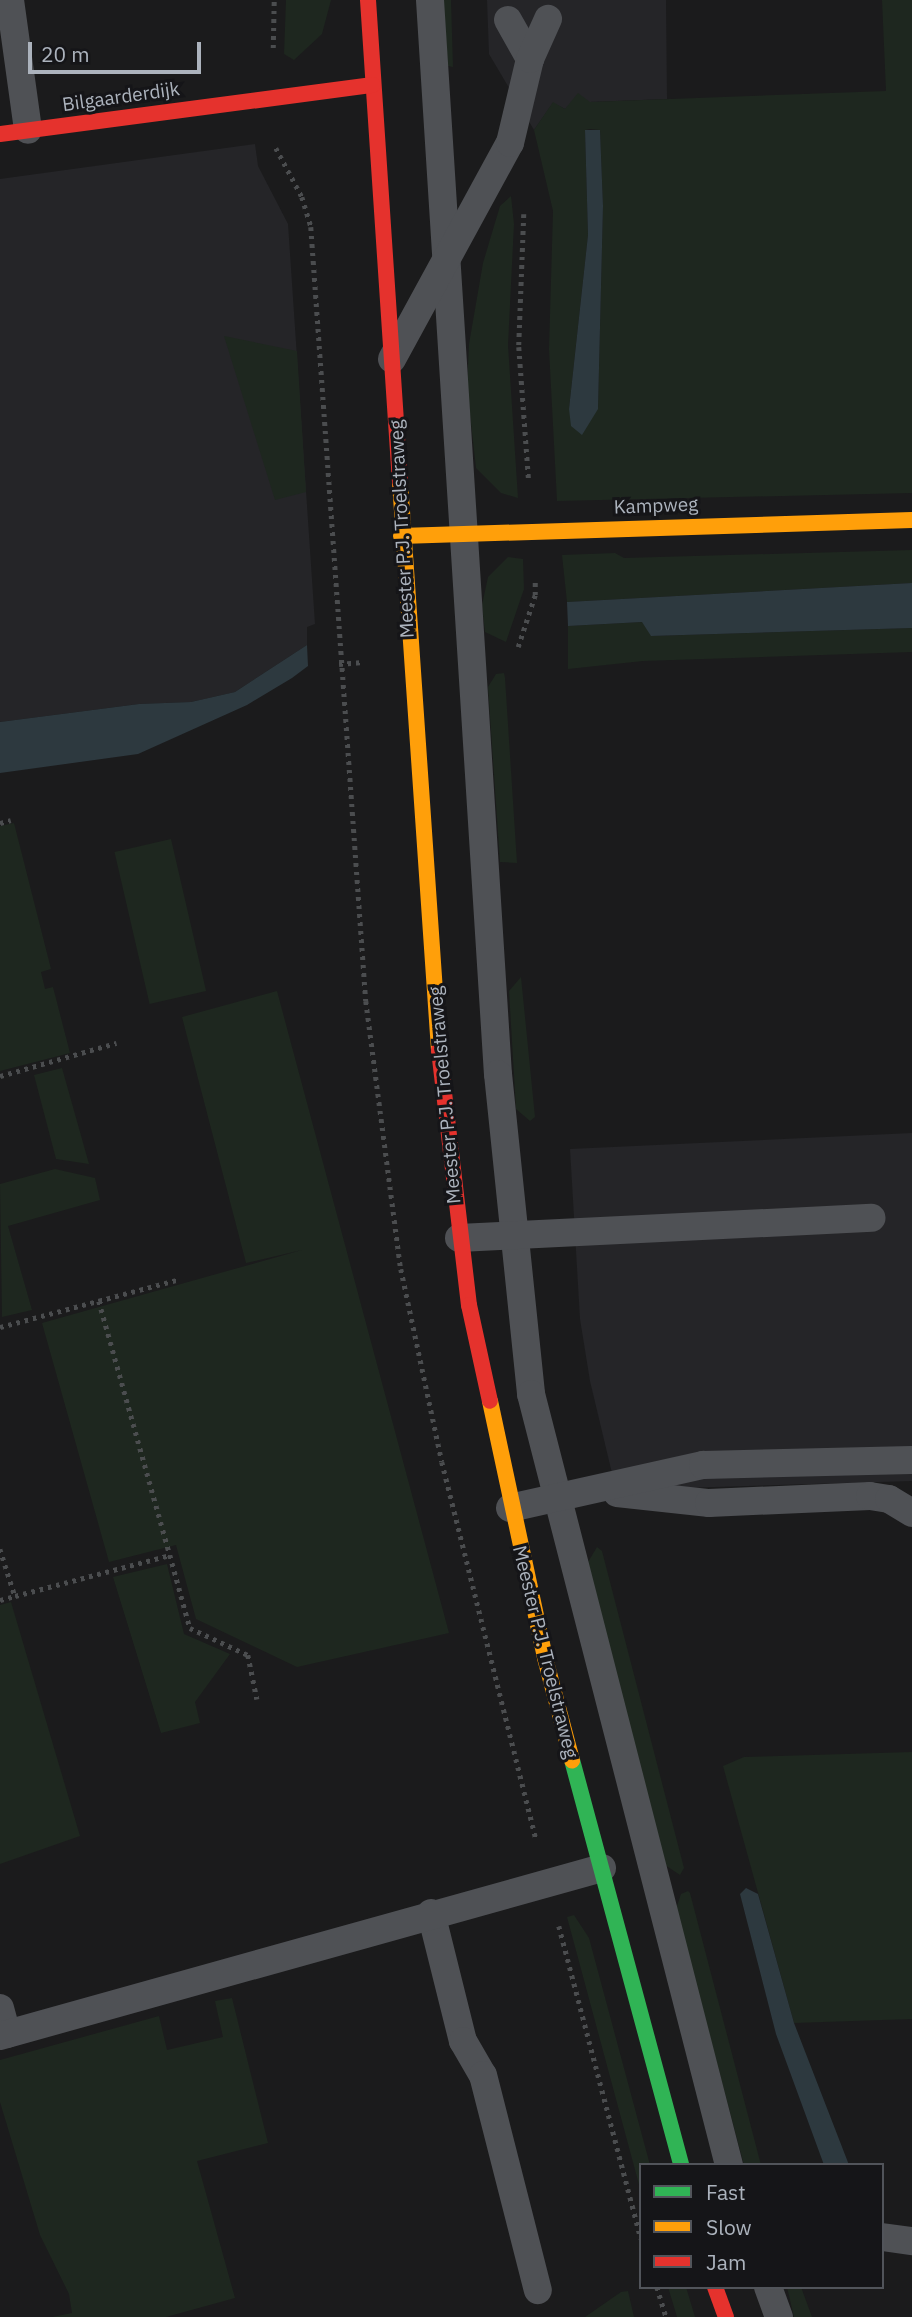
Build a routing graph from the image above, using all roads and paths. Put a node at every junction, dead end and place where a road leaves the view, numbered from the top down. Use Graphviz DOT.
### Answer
graph roads {
  1 [pos="10,0"];
  2 [pos="368,0"];
  3 [pos="430,0"];
  4 [pos="548,19"];
  5 [pos="508,20"];
  6 [pos="530,59"];
  7 [pos="373,85"];
  8 [pos="28,130"];
  9 [pos="0,134"];
  10 [pos="510,143"];
  11 [pos="444,268"];
  12 [pos="392,359"];
  13 [pos="912,520"];
  14 [pos="531,531"];
  15 [pos="463,534"];
  16 [pos="401,536"];
  17 [pos="514,659"];
  18 [pos="11,820"];
  19 [pos="0,823"];
  20 [pos="116,1043"];
  21 [pos="0,1076"];
  22 [pos="872,1218"];
  23 [pos="512,1234"];
  24 [pos="459,1238"];
  25 [pos="180,1279"];
  26 [pos="99,1301"];
  27 [pos="0,1327"];
  28 [pos="912,1460"];
  29 [pos="596,1491"];
  30 [pos="557,1500"];
  31 [pos="510,1508"];
  32 [pos="912,1513"];
  33 [pos="0,1549"];
  34 [pos="170,1555"];
  35 [pos="15,1596"];
  36 [pos="0,1600"];
  37 [pos="257,1699"];
  38 [pos="601,1868"];
  39 [pos="431,1913"];
  40 [pos="2,2026"];
  41 [pos="680,2163"];
  42 [pos="728,2163"];
  43 [pos="884,2236"];
  44 [pos="912,2241"];
  45 [pos="658,2289"];
  46 [pos="716,2289"];
  47 [pos="769,2289"];
  48 [pos="538,2290"];
  49 [pos="666,2317"];
  50 [pos="726,2317"];
  51 [pos="779,2317"];
  1 -- 8 [label="lane"];
  2 -- 7 [label="main road, Meester P.J. Troelstraweg"];
  3 -- 11 [label="lane"];
  4 -- 6 [label="lane"];
  5 -- 6 [label="lane"];
  6 -- 10 [label="lane"];
  7 -- 8 [label="main road, Bilgaarderdijk"];
  7 -- 12 [label="main road, Meester P.J. Troelstraweg"];
  8 -- 9 [label="main road, Bilgaarderdijk"];
  10 -- 11 [label="lane"];
  10 -- 14 [label="path"];
  11 -- 12 [label="lane"];
  11 -- 15 [label="lane"];
  12 -- 16 [label="main road, Meester P.J. Troelstraweg"];
  13 -- 14 [label="main road, Kampweg"];
  14 -- 15 [label="main road, Kampweg"];
  14 -- 17 [label="path"];
  15 -- 16 [label="main road, Kampweg"];
  15 -- 23 [label="lane"];
  16 -- 24 [label="main road, Meester P.J. Troelstraweg"];
  18 -- 19 [label="path"];
  20 -- 21 [label="path"];
  22 -- 23 [label="lane"];
  23 -- 24 [label="lane"];
  23 -- 30 [label="lane"];
  24 -- 31 [label="main road, Meester P.J. Troelstraweg"];
  25 -- 26 [label="path"];
  26 -- 27 [label="path"];
  26 -- 34 [label="path"];
  28 -- 29 [label="lane"];
  29 -- 30 [label="lane"];
  29 -- 32 [label="lane"];
  30 -- 31 [label="lane"];
  30 -- 42 [label="lane"];
  31 -- 38 [label="main road, Meester P.J. Troelstraweg"];
  33 -- 35 [label="path"];
  34 -- 35 [label="path"];
  34 -- 37 [label="path"];
  35 -- 36 [label="path"];
  38 -- 39 [label="lane"];
  38 -- 41 [label="main road, Meester P.J. Troelstraweg"];
  39 -- 40 [label="lane"];
  39 -- 48 [label="lane"];
  43 -- 44 [label="lane"];
  45 -- 49 [label="path"];
  46 -- 50 [label="main road"];
  47 -- 51 [label="lane"];
}
